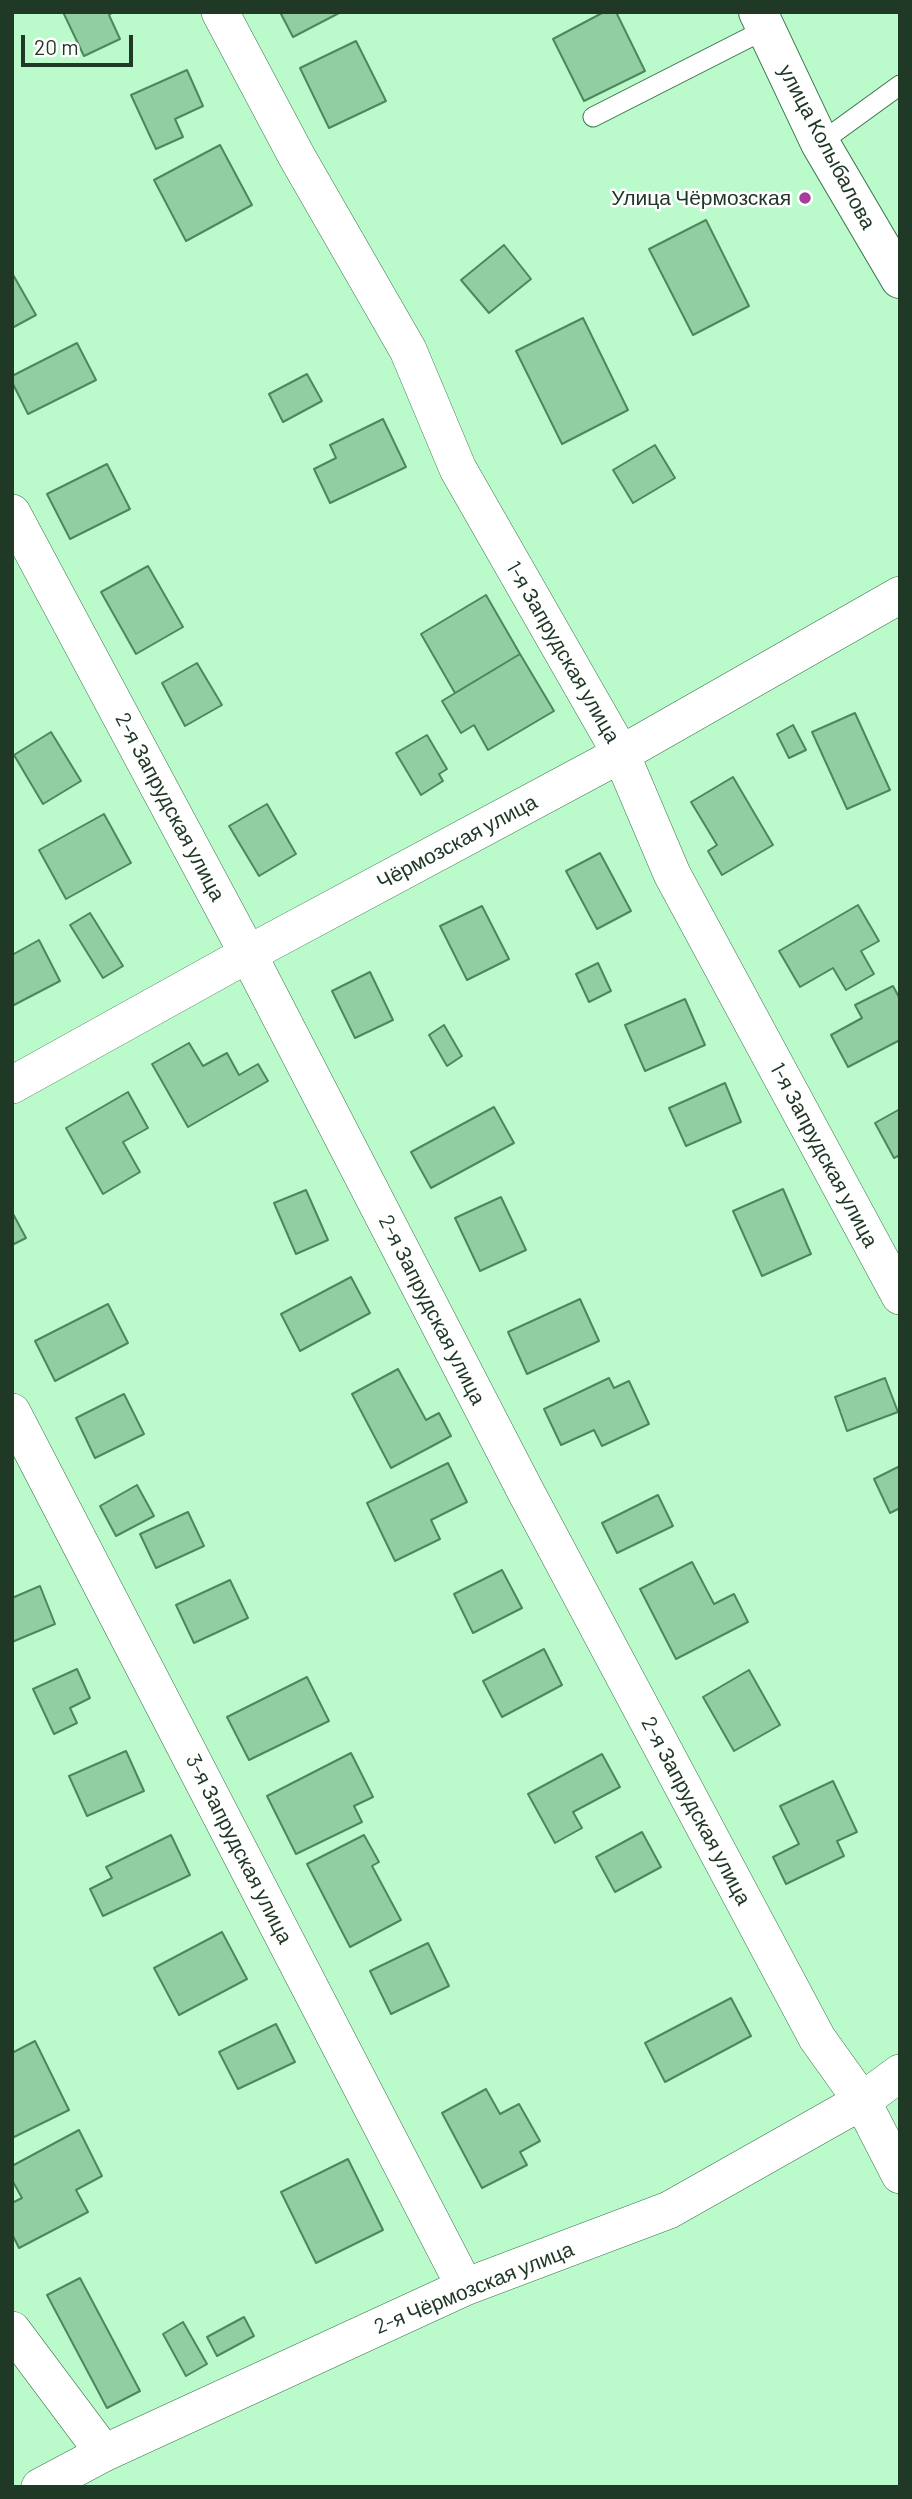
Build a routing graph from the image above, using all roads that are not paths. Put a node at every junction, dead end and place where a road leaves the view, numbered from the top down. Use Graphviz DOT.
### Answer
graph roads {
  1 [pos="219,12"];
  2 [pos="762,21"];
  3 [pos="900,85"];
  4 [pos="593,117"];
  5 [pos="820,143"];
  6 [pos="900,279"];
  7 [pos="12,513"];
  8 [pos="900,595"];
  9 [pos="621,754"];
  10 [pos="248,954"];
  11 [pos="12,1085"];
  12 [pos="900,1296"];
  13 [pos="12,1412"];
  14 [pos="900,2073"];
  15 [pos="862,2101"];
  16 [pos="900,2175"];
  17 [pos="465,2287"];
  18 [pos="12,2330"];
  19 [pos="104,2453"];
  20 [pos="40,2487"];
  1 -- 9 [label="street, 1-я Запрудская улица"];
  2 -- 4 [label="lane"];
  2 -- 5 [label="street, улица Колыбалова"];
  3 -- 5 [label="lane"];
  5 -- 6 [label="street, улица Колыбалова"];
  7 -- 10 [label="street, 2-я Запрудская улица"];
  8 -- 9 [label="street, Чёрмозская улица"];
  9 -- 10 [label="street, Чёрмозская улица"];
  9 -- 12 [label="street, 1-я Запрудская улица"];
  10 -- 11 [label="street, Чёрмозская улица"];
  10 -- 15 [label="street, 2-я Запрудская улица"];
  13 -- 17 [label="street, 3-я Запрудская улица"];
  14 -- 15 [label="street, 2-я Чёрмозская улица"];
  15 -- 16 [label="street, 2-я Запрудская улица"];
  15 -- 17 [label="street, 2-я Чёрмозская улица"];
  17 -- 19 [label="street, 2-я Чёрмозская улица"];
  18 -- 19 [label="street"];
  19 -- 20 [label="street, 2-я Чёрмозская улица"];
}
